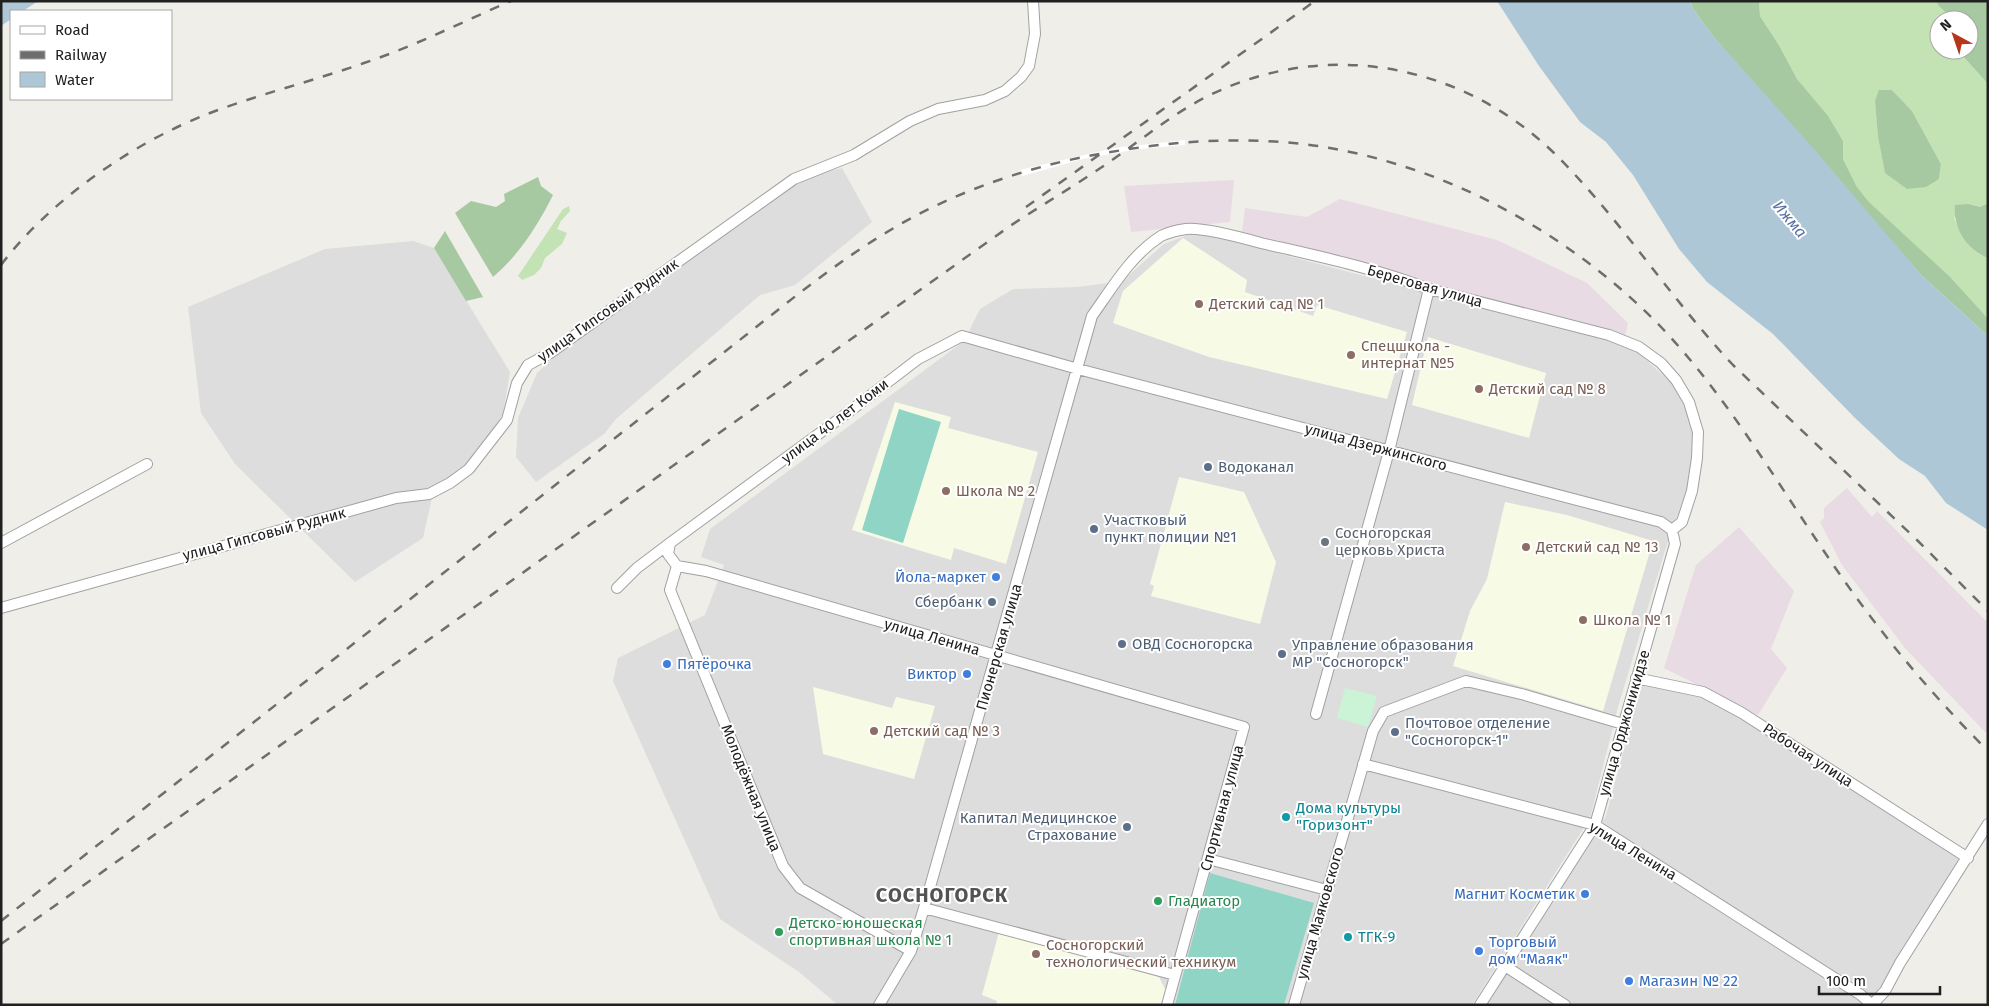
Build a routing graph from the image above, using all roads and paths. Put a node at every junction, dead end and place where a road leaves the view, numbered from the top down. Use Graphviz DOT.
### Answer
graph roads {
  1 [pos="1033,1"];
  2 [pos="1429,289"];
  3 [pos="1078,369"];
  4 [pos="1389,451"];
  5 [pos="147,464"];
  6 [pos="1672,530"];
  7 [pos="1,543"];
  8 [pos="670,543"];
  9 [pos="677,566"];
  10 [pos="617,588"];
  11 [pos="1,608"];
  12 [pos="996,656"];
  13 [pos="1636,678"];
  14 [pos="1316,714"];
  15 [pos="1622,724"];
  16 [pos="1244,726"];
  17 [pos="1363,764"];
  18 [pos="1988,824"];
  19 [pos="1595,825"];
  20 [pos="1968,858"];
  21 [pos="1208,859"];
  22 [pos="1327,890"];
  23 [pos="924,908"];
  24 [pos="911,951"];
  25 [pos="1505,966"];
  26 [pos="1176,976"];
  27 [pos="879,1005"];
  28 [pos="1167,1005"];
  29 [pos="1294,1005"];
  30 [pos="1480,1005"];
  31 [pos="1565,1005"];
  32 [pos="1872,1005"];
  1 -- 11 [label="street, улица Гипсовый Рудник"];
  2 -- 3 [label="street, Береговая улица"];
  2 -- 4 [label="street"];
  2 -- 6 [label="street, Береговая улица"];
  3 -- 4 [label="street, улица Дзержинского"];
  3 -- 8 [label="street, улица 40 лет Коми"];
  3 -- 12 [label="street, Пионерская улица"];
  4 -- 6 [label="street, улица Дзержинского"];
  4 -- 14 [label="street"];
  5 -- 7 [label="street"];
  6 -- 13 [label="street, улица Орджоникидзе"];
  8 -- 9 [label="street"];
  8 -- 10 [label="street, улица 40 лет Коми"];
  9 -- 12 [label="street, улица Ленина"];
  9 -- 24 [label="street, Молодёжная улица"];
  12 -- 16 [label="street, улица Ленина"];
  12 -- 23 [label="street, Пионерская улица"];
  13 -- 15 [label="street, улица Орджоникидзе"];
  13 -- 20 [label="street, Рабочая улица"];
  15 -- 17 [label="street, улица Маяковского"];
  15 -- 19 [label="street, улица Орджоникидзе"];
  16 -- 21 [label="street, Спортивная улица"];
  17 -- 19 [label="street, улица Ленина"];
  17 -- 22 [label="street, улица Маяковского"];
  18 -- 20 [label="street"];
  19 -- 25 [label="street, улица Орджоникидзе"];
  19 -- 32 [label="street, улица Ленина"];
  20 -- 32 [label="street"];
  21 -- 22 [label="street"];
  21 -- 26 [label="street, Спортивная улица"];
  22 -- 29 [label="street, улица Маяковского"];
  23 -- 24 [label="street, Пионерская улица"];
  23 -- 26 [label="street"];
  24 -- 27 [label="street, Пионерская улица"];
  25 -- 30 [label="street, улица Орджоникидзе"];
  25 -- 31 [label="street"];
  26 -- 28 [label="street, Спортивная улица"];
}
